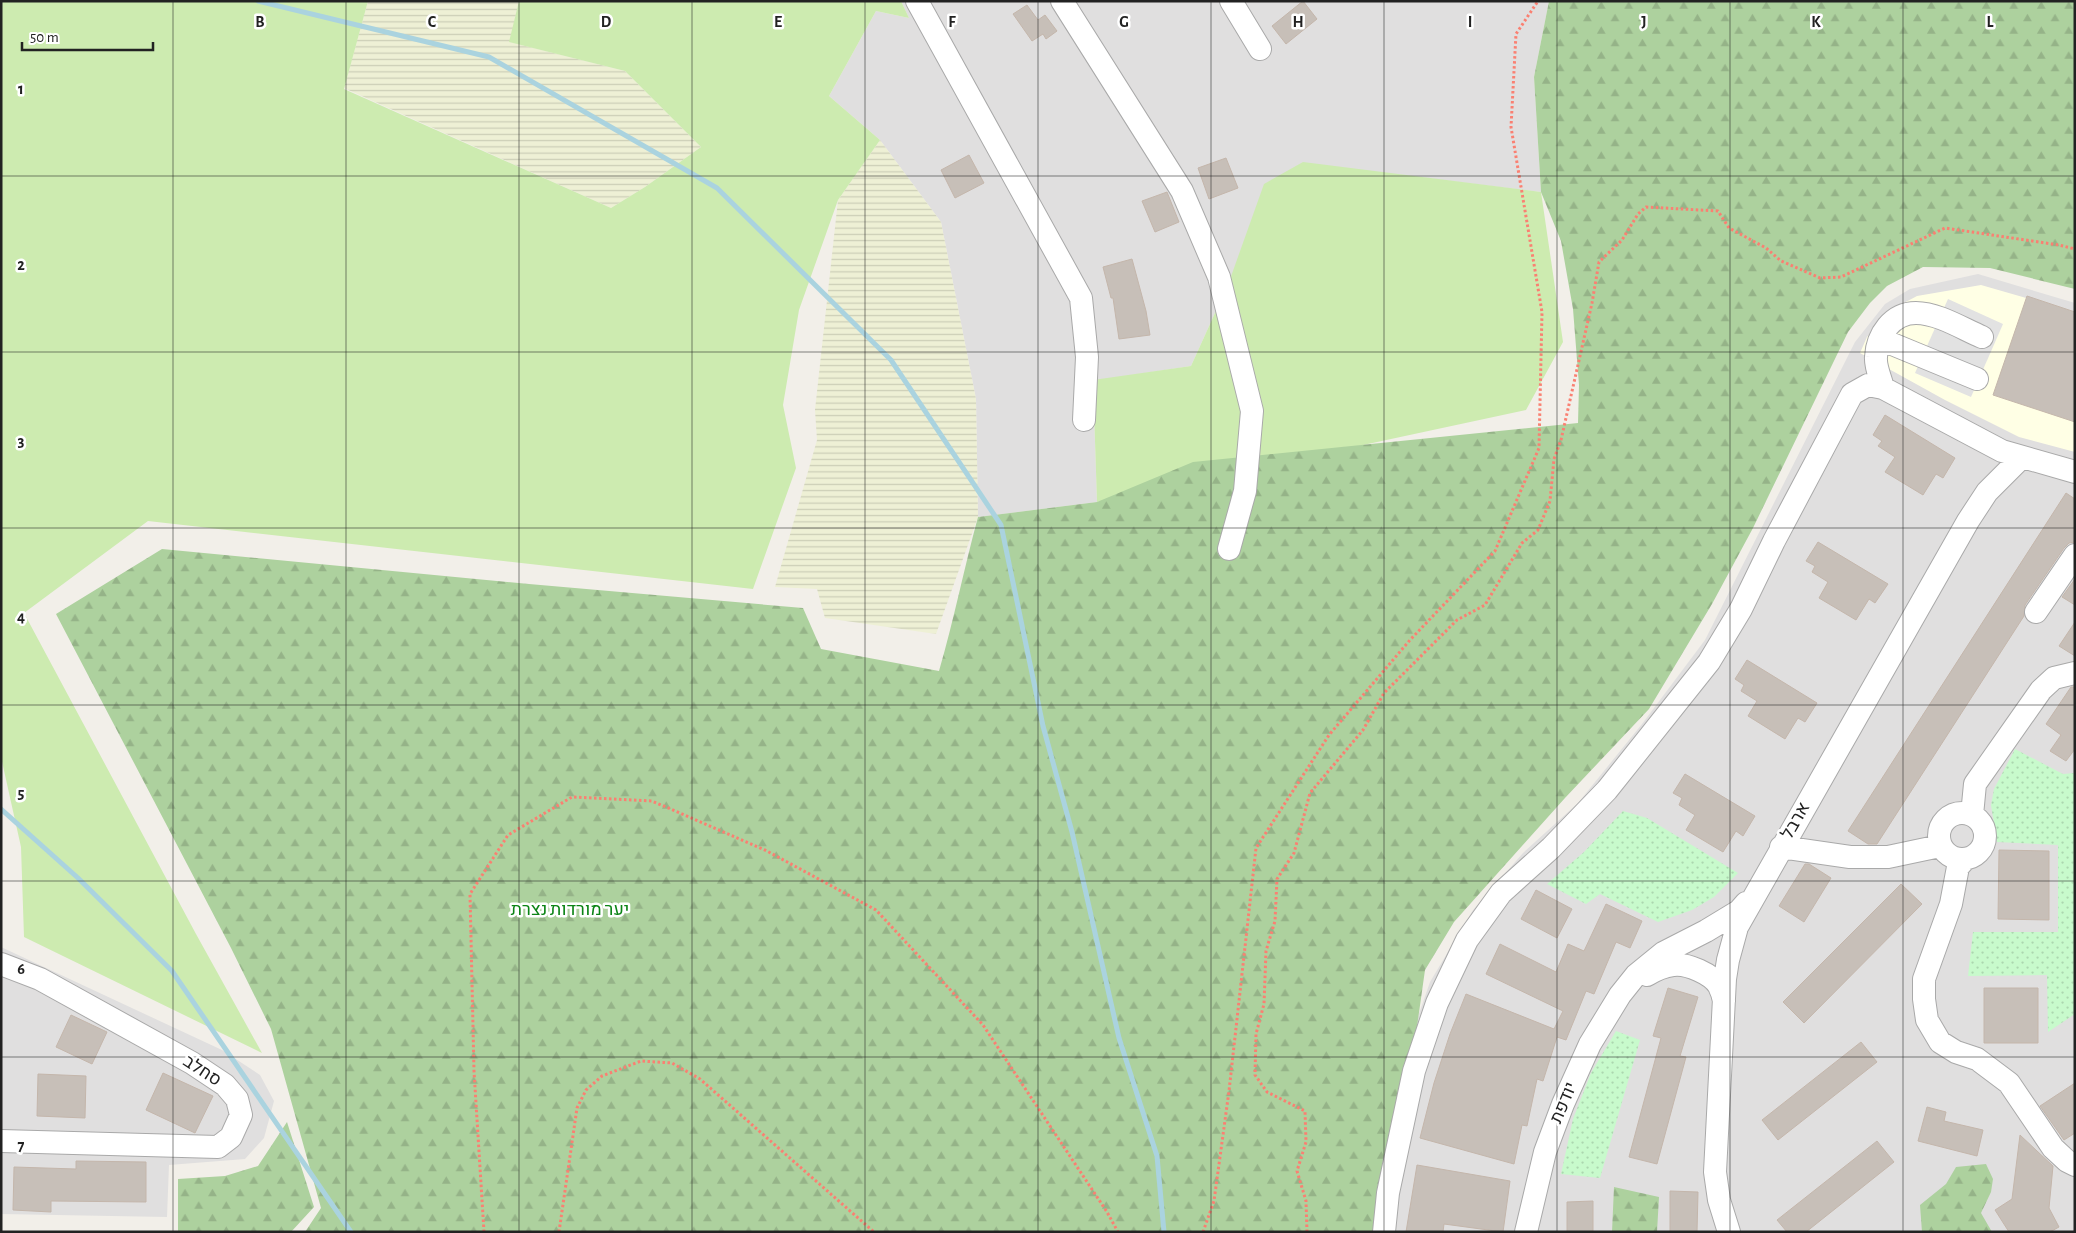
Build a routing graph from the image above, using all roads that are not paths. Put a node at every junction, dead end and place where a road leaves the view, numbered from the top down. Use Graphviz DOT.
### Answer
graph roads {
  1 [pos="917,1"];
  2 [pos="1062,1"];
  3 [pos="1231,1"];
  4 [pos="1260,49"];
  5 [pos="1982,337"];
  6 [pos="1880,339"];
  7 [pos="1977,379"];
  8 [pos="1883,388"];
  9 [pos="1084,420"];
  10 [pos="2021,458"];
  11 [pos="2075,472"];
  12 [pos="1230,549"];
  13 [pos="2075,555"];
  14 [pos="2036,612"];
  15 [pos="2075,673"];
  16 [pos="1972,815"];
  17 [pos="1940,846"];
  18 [pos="1781,847"];
  19 [pos="1965,859"];
  20 [pos="1754,895"];
  21 [pos="1,964"];
  22 [pos="1628,985"];
  23 [pos="1724,1001"];
  24 [pos="1,1141"];
  25 [pos="2075,1165"];
  26 [pos="1384,1232"];
  27 [pos="1526,1232"];
  28 [pos="1728,1232"];
  1 -- 9 [label="street"];
  2 -- 12 [label="street"];
  3 -- 4 [label="street"];
  5 -- 6 [label="street"];
  6 -- 7 [label="street"];
  6 -- 8 [label="street"];
  8 -- 10 [label="street"];
  8 -- 26 [label="street"];
  10 -- 11 [label="street"];
  10 -- 18 [label="street, ארבל"];
  13 -- 14 [label="street"];
  15 -- 16 [label="street"];
  16 -- 17 [label="street"];
  16 -- 19 [label="street"];
  17 -- 18 [label="street"];
  17 -- 19 [label="street"];
  18 -- 20 [label="street, ארבל"];
  19 -- 25 [label="street"];
  20 -- 22 [label="street, יודפת"];
  20 -- 23 [label="street, ארבל"];
  21 -- 24 [label="street, סחלב"];
  22 -- 23 [label="street, יודפת"];
  22 -- 27 [label="street, יודפת"];
  23 -- 28 [label="street, ארבל"];
}
